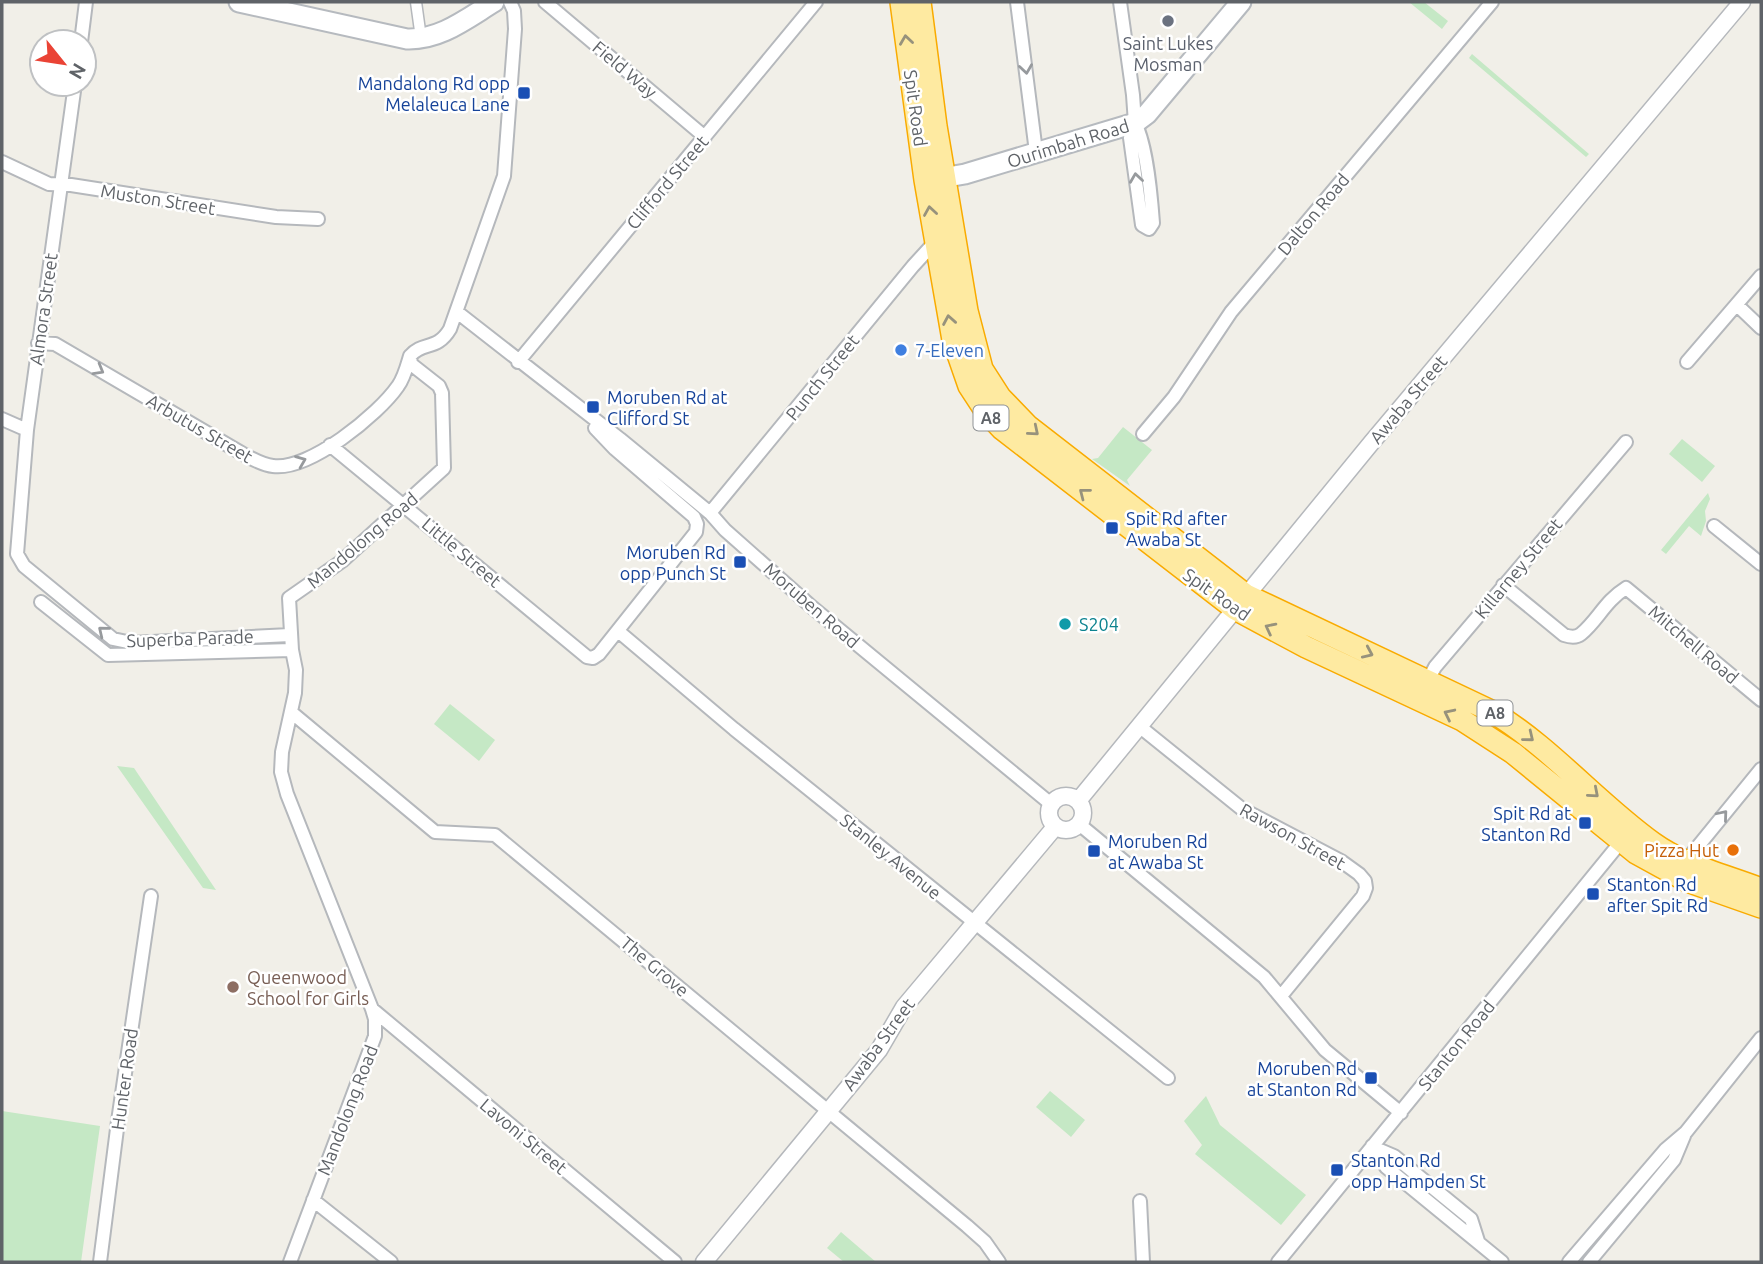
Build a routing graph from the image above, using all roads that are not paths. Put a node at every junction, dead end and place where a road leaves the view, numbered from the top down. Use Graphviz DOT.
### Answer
graph roads {
  1 [pos="86,2"];
  2 [pos="239,2"];
  3 [pos="416,2"];
  4 [pos="494,2"];
  5 [pos="510,2"];
  6 [pos="545,2"];
  7 [pos="816,2"];
  8 [pos="901,2"];
  9 [pos="920,2"];
  10 [pos="1017,2"];
  11 [pos="1120,2"];
  12 [pos="1241,2"];
  13 [pos="1492,2"];
  14 [pos="1742,2"];
  15 [pos="83,28"];
  16 [pos="421,39"];
  17 [pos="73,98"];
  18 [pos="1135,123"];
  19 [pos="705,137"];
  20 [pos="1036,152"];
  21 [pos="2,162"];
  22 [pos="935,179"];
  23 [pos="60,185"];
  24 [pos="318,219"];
  25 [pos="935,242"];
  26 [pos="1761,276"];
  27 [pos="1737,305"];
  28 [pos="457,312"];
  29 [pos="1761,328"];
  30 [pos="38,343"];
  31 [pos="410,356"];
  32 [pos="518,362"];
  33 [pos="1687,362"];
  34 [pos="574,406"];
  35 [pos="2,419"];
  36 [pos="27,430"];
  37 [pos="1143,434"];
  38 [pos="1626,442"];
  39 [pos="330,445"];
  40 [pos="404,505"];
  41 [pos="710,513"];
  42 [pos="1714,526"];
  43 [pos="18,535"];
  44 [pos="1761,564"];
  45 [pos="1503,585"];
  46 [pos="41,602"];
  47 [pos="1240,602"];
  48 [pos="618,631"];
  49 [pos="290,635"];
  50 [pos="292,650"];
  51 [pos="1424,689"];
  52 [pos="1761,700"];
  53 [pos="291,712"];
  54 [pos="1139,726"];
  55 [pos="1761,769"];
  56 [pos="1078,801"];
  57 [pos="1051,804"];
  58 [pos="1079,824"];
  59 [pos="1055,827"];
  60 [pos="1627,834"];
  61 [pos="1686,861"];
  62 [pos="1761,889"];
  63 [pos="151,896"];
  64 [pos="1761,907"];
  65 [pos="975,922"];
  66 [pos="1281,996"];
  67 [pos="372,1009"];
  68 [pos="1761,1038"];
  69 [pos="1168,1078"];
  70 [pos="829,1110"];
  71 [pos="1401,1113"];
  72 [pos="1686,1132"];
  73 [pos="1372,1146"];
  74 [pos="313,1199"];
  75 [pos="1140,1201"];
  76 [pos="100,1262"];
  77 [pos="290,1262"];
  78 [pos="391,1262"];
  79 [pos="675,1262"];
  80 [pos="704,1262"];
  81 [pos="999,1262"];
  82 [pos="1143,1262"];
  83 [pos="1278,1262"];
  84 [pos="1502,1262"];
  85 [pos="1569,1262"];
  86 [pos="1589,1262"];
  1 -- 15 [label="street"];
  2 -- 16 [label="main road"];
  3 -- 16 [label="street"];
  4 -- 16 [label="main road"];
  5 -- 28 [label="street"];
  6 -- 19 [label="street, Field Way"];
  7 -- 19 [label="street, Clifford Street"];
  22 -- 8 [label="highway, Spit Road / A8, one-way"];
  9 -- 22 [label="highway, Spit Road / A8"];
  10 -- 20 [label="street, one-way"];
  11 -- 18 [label="street"];
  12 -- 18 [label="main road, Ourimbah Road"];
  13 -- 37 [label="street, Dalton Road"];
  14 -- 47 [label="street, Awaba Street"];
  17 -- 23 [label="street, Almora Street"];
  18 -- 18 [label="street, one-way"];
  18 -- 20 [label="main road, Ourimbah Road"];
  19 -- 32 [label="street, Clifford Street"];
  20 -- 22 [label="main road, Ourimbah Road"];
  21 -- 23 [label="street, Muston Street"];
  25 -- 22 [label="highway, Spit Road / A8, one-way"];
  22 -- 47 [label="highway, Spit Road / A8, one-way"];
  23 -- 24 [label="street, Muston Street"];
  23 -- 30 [label="street, Almora Street"];
  25 -- 41 [label="street, Punch Street"];
  47 -- 25 [label="highway, Spit Road / A8, one-way"];
  26 -- 27 [label="street"];
  27 -- 29 [label="street"];
  27 -- 33 [label="street"];
  28 -- 31 [label="street"];
  28 -- 32 [label="street, Moruben Road"];
  30 -- 36 [label="street, Almora Street"];
  30 -- 39 [label="street, Arbutus Street, one-way"];
  31 -- 39 [label="street, Arbutus Street"];
  31 -- 40 [label="street, Mandolong Road"];
  32 -- 34 [label="street, Moruben Road"];
  34 -- 41 [label="street, Moruben Road"];
  34 -- 48 [label="street, Moruben Road"];
  35 -- 36 [label="street"];
  36 -- 43 [label="street, Almora Street"];
  38 -- 45 [label="street, Killarney Street"];
  39 -- 40 [label="street, Little Street"];
  40 -- 48 [label="street, Little Street"];
  40 -- 49 [label="street, Mandolong Road"];
  41 -- 57 [label="street, Moruben Road"];
  42 -- 44 [label="street"];
  49 -- 43 [label="street, Superba Parade, one-way"];
  45 -- 51 [label="street, Killarney Street"];
  45 -- 52 [label="street, Mitchell Road"];
  46 -- 50 [label="street, Superba Parade"];
  47 -- 51 [label="highway, Spit Road / A8"];
  47 -- 54 [label="street, Awaba Street"];
  48 -- 65 [label="street, Stanley Avenue"];
  49 -- 50 [label="street, Mandolong Road"];
  50 -- 53 [label="street, Mandolong Road"];
  51 -- 60 [label="highway, Spit Road / A8"];
  53 -- 67 [label="street, Mandolong Road"];
  53 -- 70 [label="street, The Grove"];
  54 -- 56 [label="street, Awaba Street"];
  54 -- 66 [label="street, Rawson Street"];
  61 -- 55 [label="street, one-way"];
  56 -- 57 [label="street"];
  56 -- 58 [label="street"];
  57 -- 59 [label="street"];
  58 -- 59 [label="street"];
  58 -- 66 [label="street"];
  59 -- 65 [label="street, Awaba Street"];
  60 -- 61 [label="highway, Spit Road / A8"];
  60 -- 64 [label="highway, Spit Road / A8"];
  60 -- 71 [label="street, Stanton Road"];
  61 -- 62 [label="highway, Spit Road / A8"];
  63 -- 76 [label="street, Hunter Road"];
  65 -- 69 [label="street, Stanley Avenue"];
  65 -- 70 [label="street, Awaba Street"];
  66 -- 71 [label="street"];
  67 -- 74 [label="street, Mandolong Road"];
  67 -- 79 [label="street, Lavoni Street"];
  68 -- 72 [label="street"];
  70 -- 80 [label="street, Awaba Street"];
  70 -- 81 [label="street, The Grove"];
  71 -- 73 [label="street, Stanton Road"];
  72 -- 85 [label="street"];
  72 -- 86 [label="street"];
  73 -- 83 [label="street, Stanton Road"];
  73 -- 84 [label="street"];
  74 -- 77 [label="street, Mandolong Road"];
  74 -- 78 [label="street"];
  75 -- 82 [label="street"];
}
